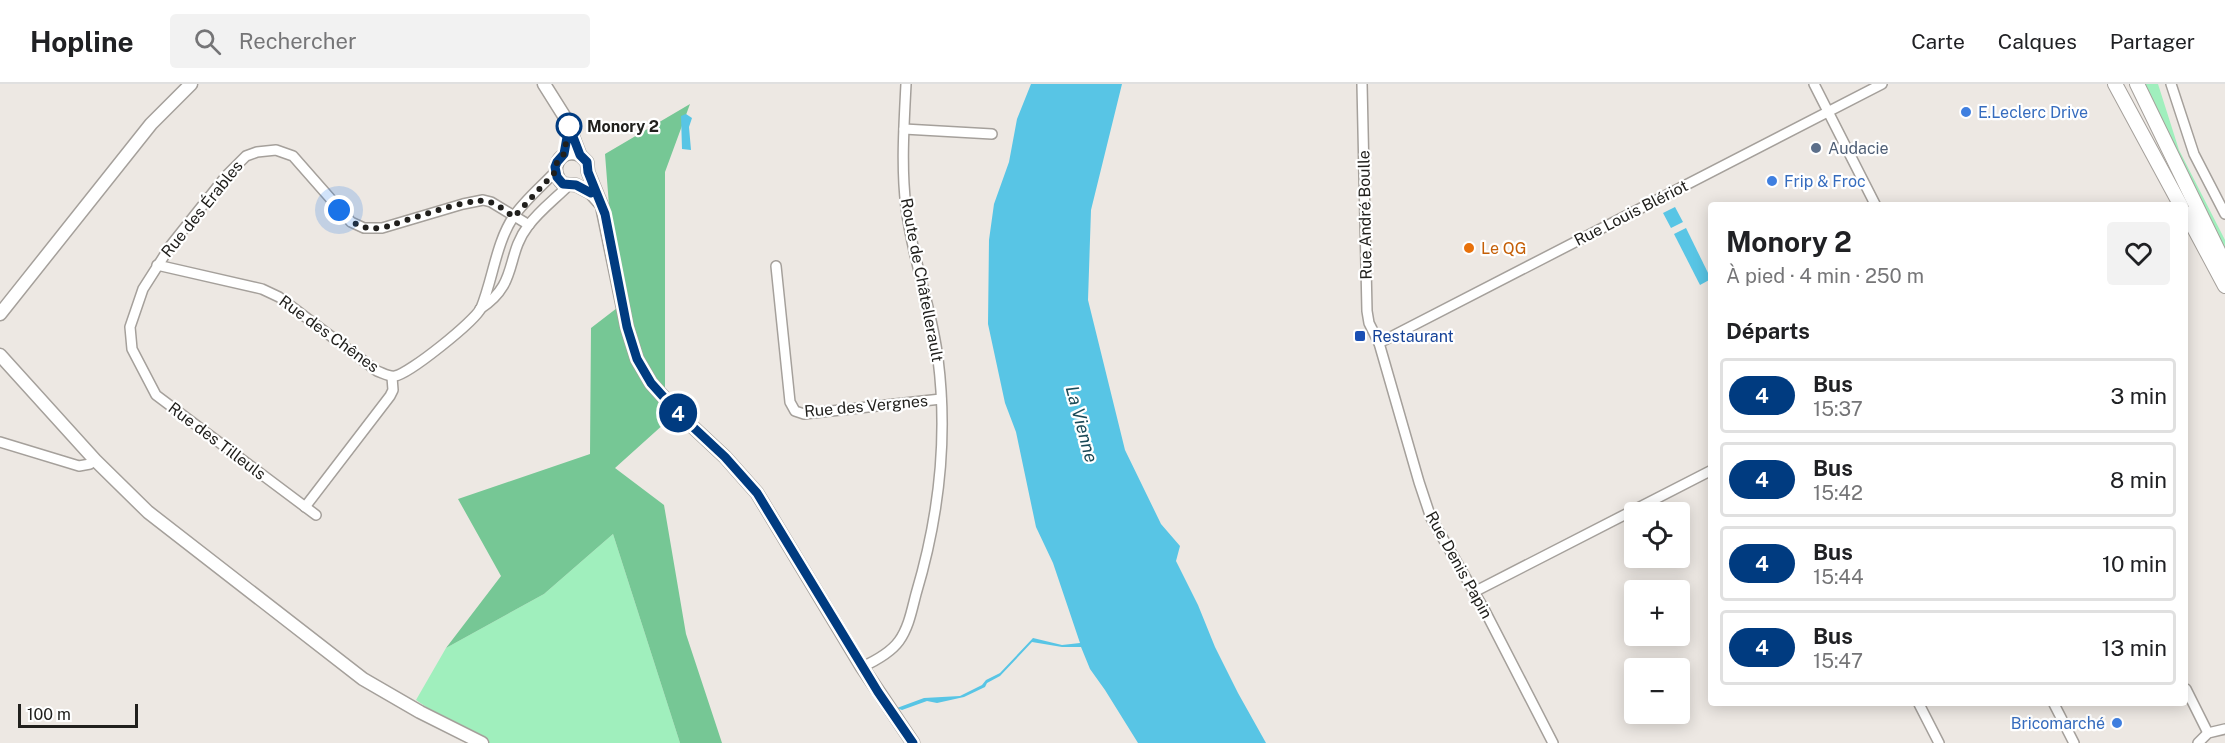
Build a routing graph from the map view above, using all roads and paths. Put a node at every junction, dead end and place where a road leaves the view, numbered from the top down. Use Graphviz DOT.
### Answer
graph roads {
  1 [pos="191,84"];
  2 [pos="544,84"];
  3 [pos="906,84"];
  4 [pos="1362,84"];
  5 [pos="1814,84"];
  6 [pos="1882,84"];
  7 [pos="2115,84"];
  8 [pos="2137,84"];
  9 [pos="2171,84"];
  10 [pos="1828,112"];
  11 [pos="569,126"];
  12 [pos="904,129"];
  13 [pos="992,134"];
  14 [pos="564,154"];
  15 [pos="580,155"];
  16 [pos="555,172"];
  17 [pos="588,172"];
  18 [pos="572,185"];
  19 [pos="1874,202"];
  20 [pos="2179,202"];
  21 [pos="602,206"];
  22 [pos="2225,214"];
  23 [pos="514,217"];
  24 [pos="2188,217"];
  25 [pos="529,225"];
  26 [pos="157,265"];
  27 [pos="2225,265"];
  28 [pos="776,266"];
  29 [pos="2225,286"];
  30 [pos="480,309"];
  31 [pos="0,314"];
  32 [pos="1379,343"];
  33 [pos="0,355"];
  34 [pos="392,377"];
  35 [pos="941,399"];
  36 [pos="0,442"];
  37 [pos="95,460"];
  38 [pos="1708,472"];
  39 [pos="305,507"];
  40 [pos="316,515"];
  41 [pos="1474,592"];
  42 [pos="862,667"];
  43 [pos="2188,693"];
  44 [pos="1920,706"];
  45 [pos="2055,706"];
  46 [pos="2225,729"];
  47 [pos="2208,733"];
  48 [pos="482,743"];
  49 [pos="913,743"];
  50 [pos="1553,743"];
  51 [pos="1939,743"];
  52 [pos="2074,743"];
  53 [pos="2198,743"];
  1 -- 31 [label="street"];
  2 -- 11 [label="street"];
  3 -- 12 [label="street, Route de Châtellerault"];
  4 -- 32 [label="street, Rue André Boulle"];
  5 -- 10 [label="street"];
  6 -- 10 [label="street, Rue Louis Blériot"];
  7 -- 20 [label="main road"];
  8 -- 27 [label="main road"];
  9 -- 22 [label="street"];
  10 -- 19 [label="street"];
  10 -- 32 [label="street, Rue Louis Blériot"];
  11 -- 14 [label="street"];
  11 -- 15 [label="street"];
  12 -- 13 [label="street"];
  12 -- 35 [label="street, Route de Châtellerault"];
  14 -- 15 [label="street"];
  14 -- 16 [label="street"];
  15 -- 17 [label="street"];
  16 -- 18 [label="street"];
  16 -- 23 [label="street, Rue des Chênes"];
  17 -- 18 [label="street"];
  17 -- 21 [label="street"];
  18 -- 21 [label="street"];
  18 -- 25 [label="street, Rue des Chênes"];
  21 -- 42 [label="street"];
  23 -- 25 [label="street, Rue des Érables"];
  23 -- 26 [label="street, Rue des Érables"];
  23 -- 30 [label="street, Rue des Chênes"];
  24 -- 29 [label="main road"];
  25 -- 30 [label="street, Rue des Chênes"];
  26 -- 34 [label="street, Rue des Chênes"];
  26 -- 39 [label="street, Rue des Tilleuls"];
  28 -- 35 [label="street, Rue des Vergnes"];
  30 -- 34 [label="street, Rue des Chênes"];
  32 -- 41 [label="street, Rue Denis Papin"];
  33 -- 37 [label="street"];
  34 -- 39 [label="street"];
  35 -- 42 [label="street, Route de Châtellerault"];
  36 -- 37 [label="street"];
  37 -- 48 [label="street"];
  38 -- 41 [label="street"];
  39 -- 40 [label="street, Rue des Tilleuls"];
  41 -- 50 [label="street, Rue Denis Papin"];
  42 -- 49 [label="street"];
  43 -- 47 [label="street"];
  44 -- 51 [label="street"];
  45 -- 52 [label="street"];
  46 -- 47 [label="street"];
  47 -- 53 [label="street"];
}
